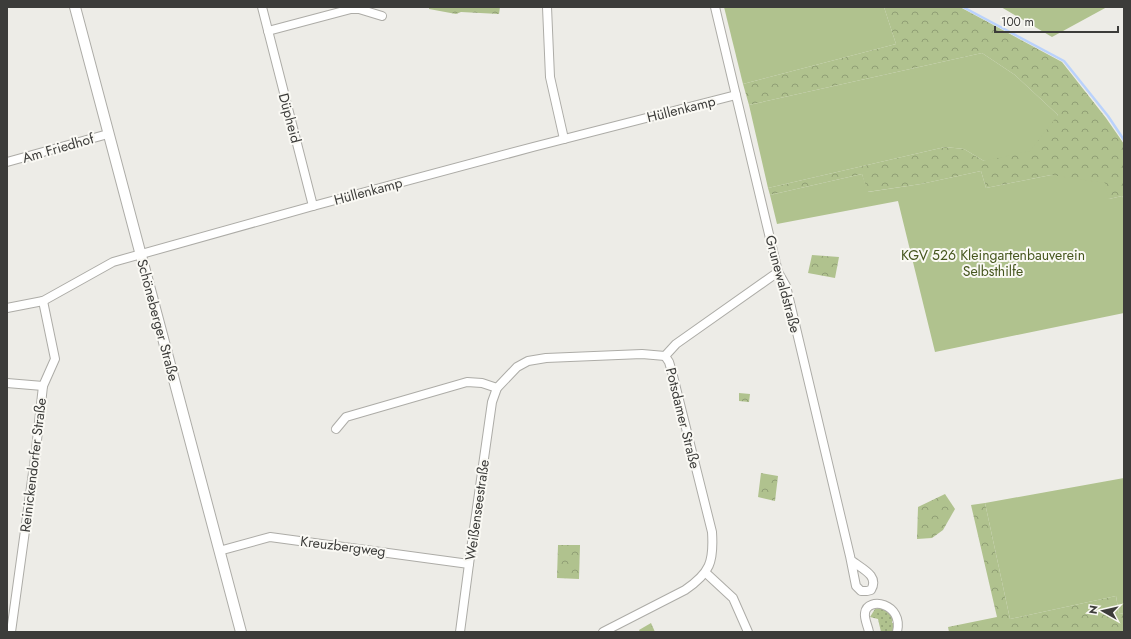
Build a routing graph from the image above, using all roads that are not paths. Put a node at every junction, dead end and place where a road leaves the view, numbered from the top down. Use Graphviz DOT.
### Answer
graph roads {
  1 [pos="75,7"];
  2 [pos="262,7"];
  3 [pos="547,7"];
  4 [pos="715,7"];
  5 [pos="382,16"];
  6 [pos="268,31"];
  7 [pos="736,95"];
  8 [pos="108,134"];
  9 [pos="564,139"];
  10 [pos="7,162"];
  11 [pos="313,206"];
  12 [pos="140,254"];
  13 [pos="778,272"];
  14 [pos="43,301"];
  15 [pos="7,308"];
  16 [pos="665,356"];
  17 [pos="7,383"];
  18 [pos="43,386"];
  19 [pos="497,388"];
  20 [pos="336,429"];
  21 [pos="220,551"];
  22 [pos="851,560"];
  23 [pos="468,564"];
  24 [pos="706,573"];
  25 [pos="12,632"];
  26 [pos="241,632"];
  27 [pos="460,632"];
  28 [pos="603,632"];
  29 [pos="748,632"];
  30 [pos="869,632"];
  31 [pos="897,632"];
  1 -- 8 [label="street, Schöneberger Straße"];
  2 -- 6 [label="street, Düpheid"];
  3 -- 9 [label="street"];
  4 -- 7 [label="street, Grunewaldstraße"];
  5 -- 6 [label="street"];
  6 -- 11 [label="street, Düpheid"];
  7 -- 9 [label="street, Hüllenkamp"];
  7 -- 13 [label="street, Grunewaldstraße"];
  8 -- 10 [label="street, Am Friedhof"];
  8 -- 12 [label="street, Schöneberger Straße"];
  9 -- 11 [label="street, Hüllenkamp"];
  11 -- 12 [label="street, Hüllenkamp"];
  12 -- 14 [label="street, Hüllenkamp"];
  12 -- 21 [label="street, Schöneberger Straße"];
  13 -- 16 [label="street, Potsdamer Straße"];
  13 -- 22 [label="street, Grunewaldstraße"];
  14 -- 15 [label="street, Hüllenkamp"];
  14 -- 18 [label="street, Reinickendorfer Straße"];
  16 -- 19 [label="street, Weißenseestraße"];
  16 -- 24 [label="street, Potsdamer Straße"];
  17 -- 18 [label="street"];
  18 -- 25 [label="street, Reinickendorfer Straße"];
  19 -- 20 [label="street"];
  19 -- 23 [label="street, Weißenseestraße"];
  21 -- 23 [label="street, Kreuzbergweg"];
  21 -- 26 [label="street, Schöneberger Straße"];
  23 -- 27 [label="street, Weißenseestraße"];
  24 -- 28 [label="street"];
  24 -- 29 [label="street"];
  30 -- 31 [label="street"];
}
